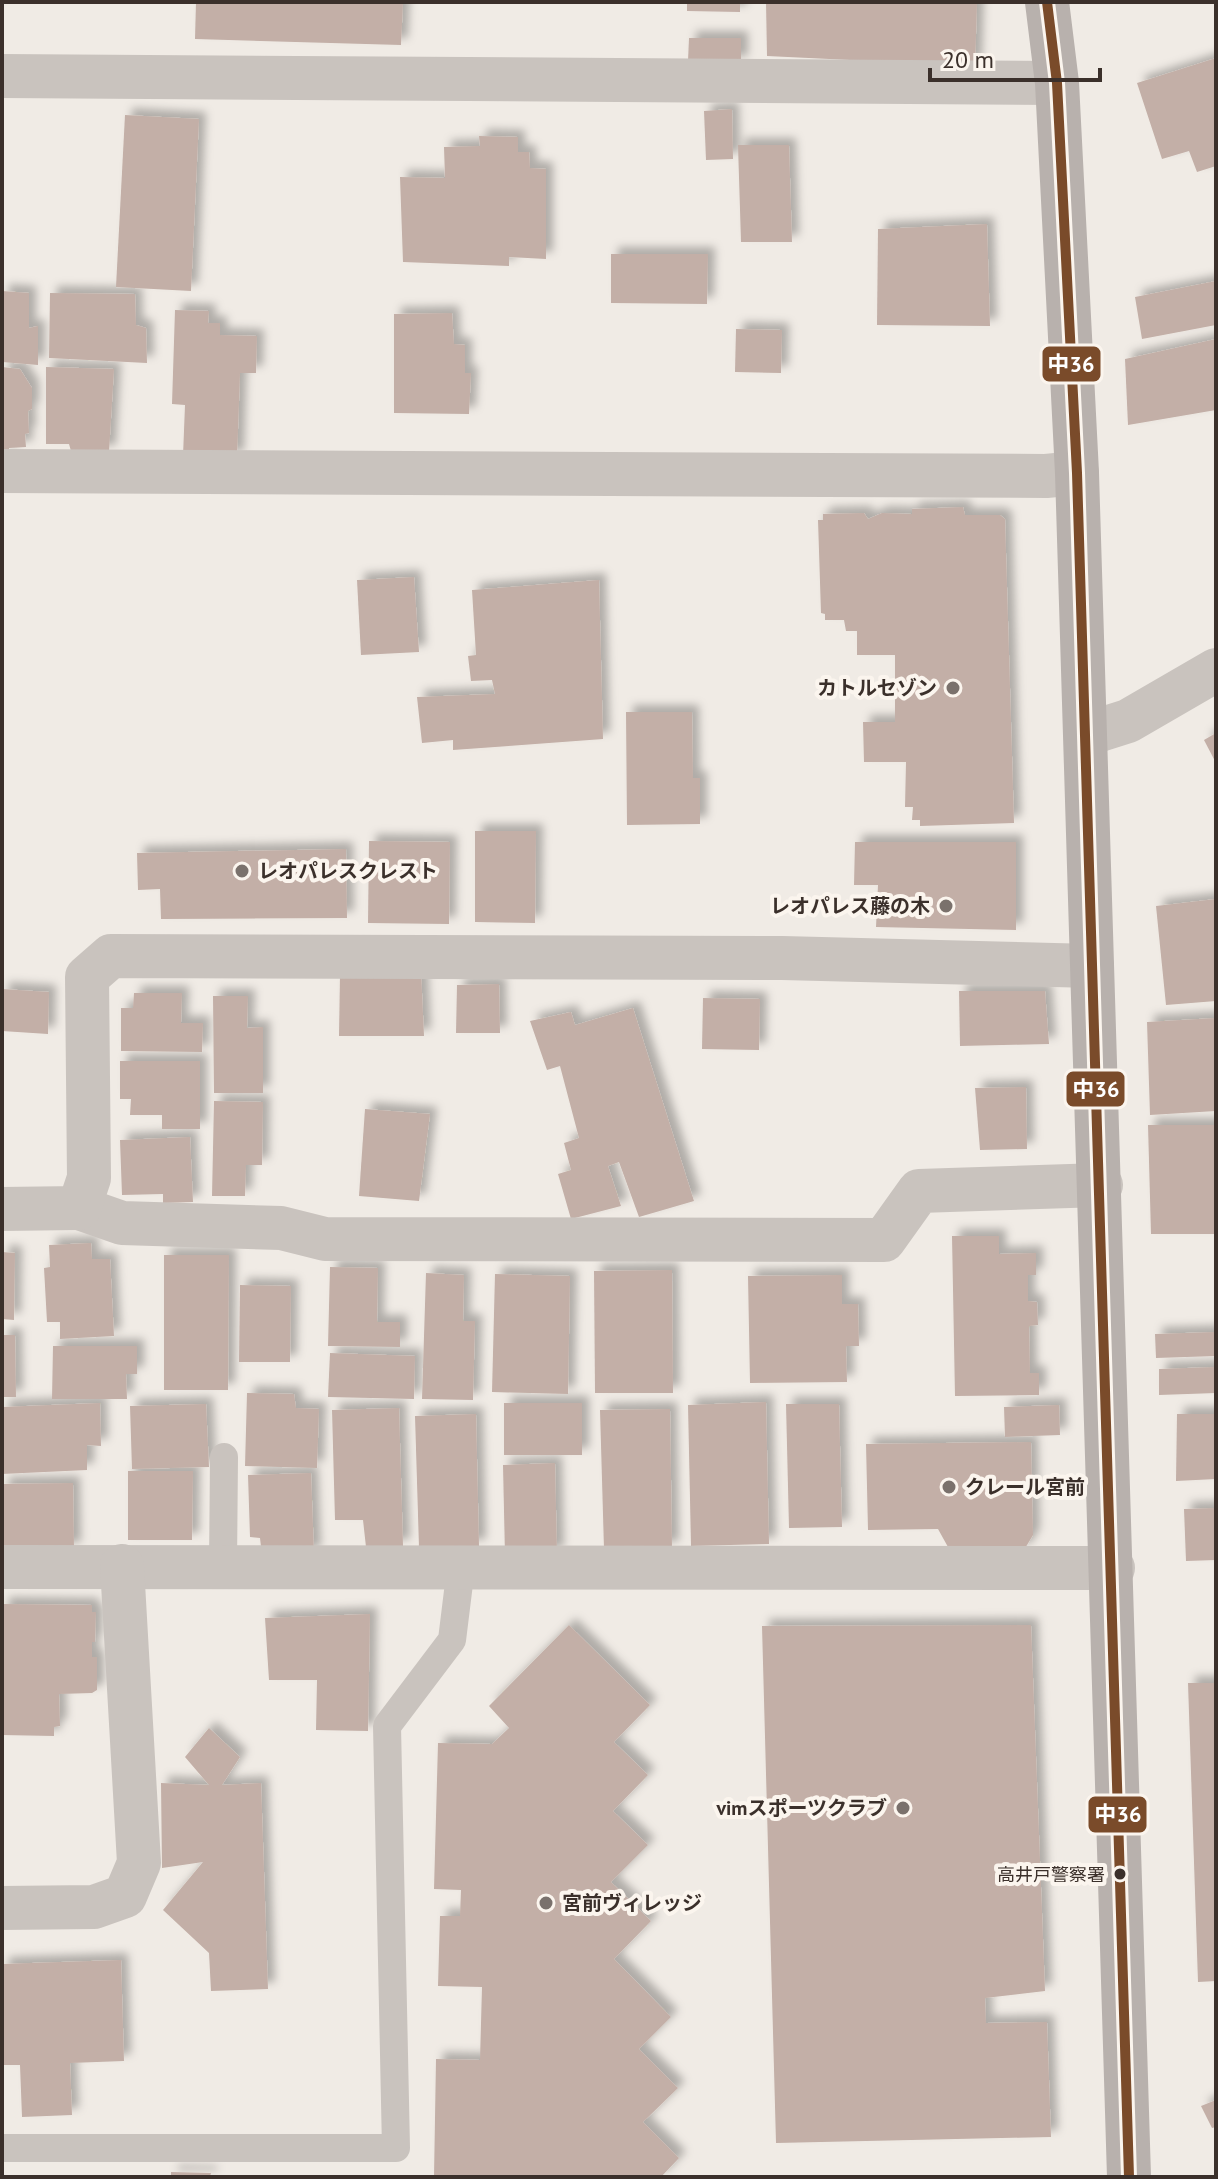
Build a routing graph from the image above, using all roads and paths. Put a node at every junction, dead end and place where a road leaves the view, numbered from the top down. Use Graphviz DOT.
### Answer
graph roads {
  1 [pos="1047,2"];
  2 [pos="2,76"];
  3 [pos="1057,83"];
  4 [pos="2,471"];
  5 [pos="1077,473"];
  6 [pos="1216,670"];
  7 [pos="1087,734"];
  8 [pos="1092,966"];
  9 [pos="1101,1185"];
  10 [pos="79,1208"];
  11 [pos="2,1209"];
  12 [pos="224,1457"];
  13 [pos="122,1566"];
  14 [pos="223,1566"];
  15 [pos="2,1567"];
  16 [pos="461,1567"];
  17 [pos="1113,1568"];
  18 [pos="2,1908"];
  19 [pos="2,2148"];
  20 [pos="1129,2177"];
  1 -- 3 [label="main road"];
  2 -- 3 [label="street"];
  3 -- 5 [label="main road"];
  4 -- 5 [label="street"];
  5 -- 7 [label="main road"];
  6 -- 7 [label="street"];
  7 -- 8 [label="main road"];
  8 -- 9 [label="main road"];
  8 -- 10 [label="street"];
  9 -- 10 [label="street"];
  9 -- 17 [label="main road"];
  10 -- 11 [label="street"];
  12 -- 14 [label="lane"];
  13 -- 14 [label="street"];
  13 -- 15 [label="street"];
  13 -- 18 [label="street"];
  14 -- 16 [label="street"];
  16 -- 17 [label="street"];
  16 -- 19 [label="lane"];
  17 -- 20 [label="main road"];
}
